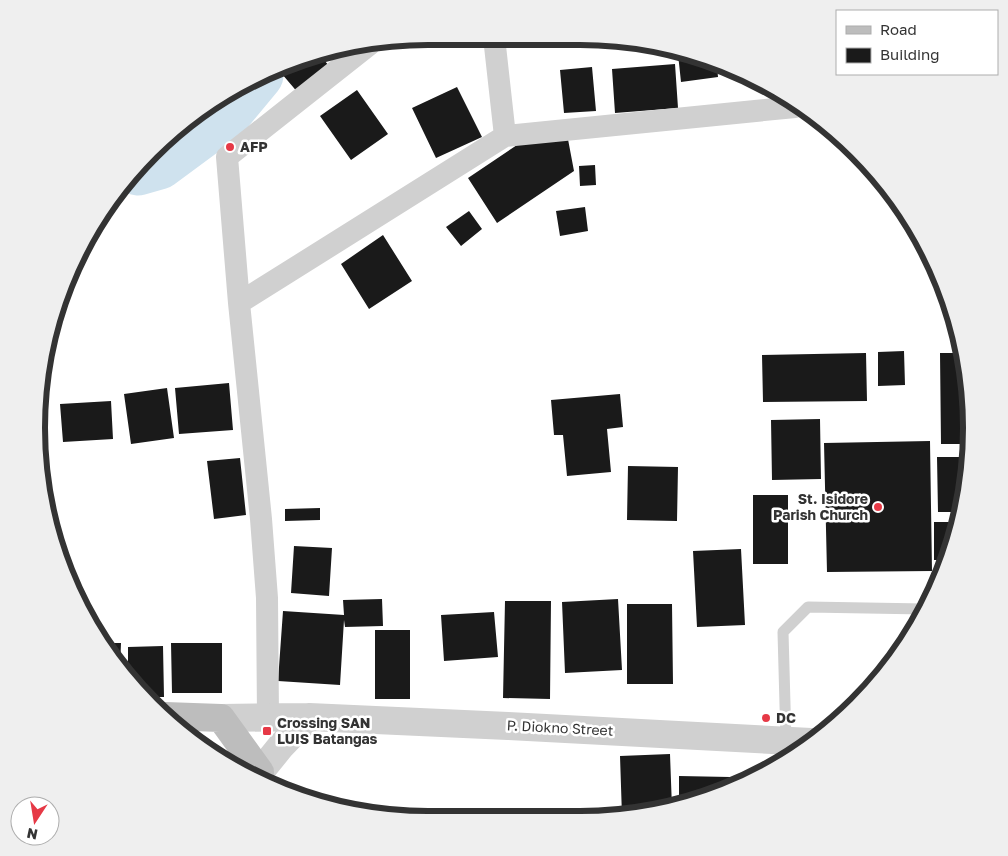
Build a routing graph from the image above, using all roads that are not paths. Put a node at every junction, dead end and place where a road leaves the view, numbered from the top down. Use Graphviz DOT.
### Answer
graph roads {
  1 [pos="495,45"];
  2 [pos="362,51"];
  3 [pos="788,107"];
  4 [pos="505,136"];
  5 [pos="239,303"];
  6 [pos="918,609"];
  7 [pos="175,716"];
  8 [pos="309,717"];
  9 [pos="221,718"];
  10 [pos="268,718"];
  11 [pos="798,742"];
  12 [pos="256,771"];
  13 [pos="262,773"];
  1 -- 4 [label="street"];
  2 -- 5 [label="street"];
  3 -- 4 [label="street"];
  4 -- 5 [label="street"];
  5 -- 10 [label="street"];
  6 -- 11 [label="lane"];
  7 -- 9 [label="main road"];
  8 -- 10 [label="street, P. Diokno Street"];
  8 -- 11 [label="street, P. Diokno Street"];
  8 -- 13 [label="street"];
  9 -- 10 [label="street, P. Diokno Street"];
  9 -- 12 [label="main road"];
}
